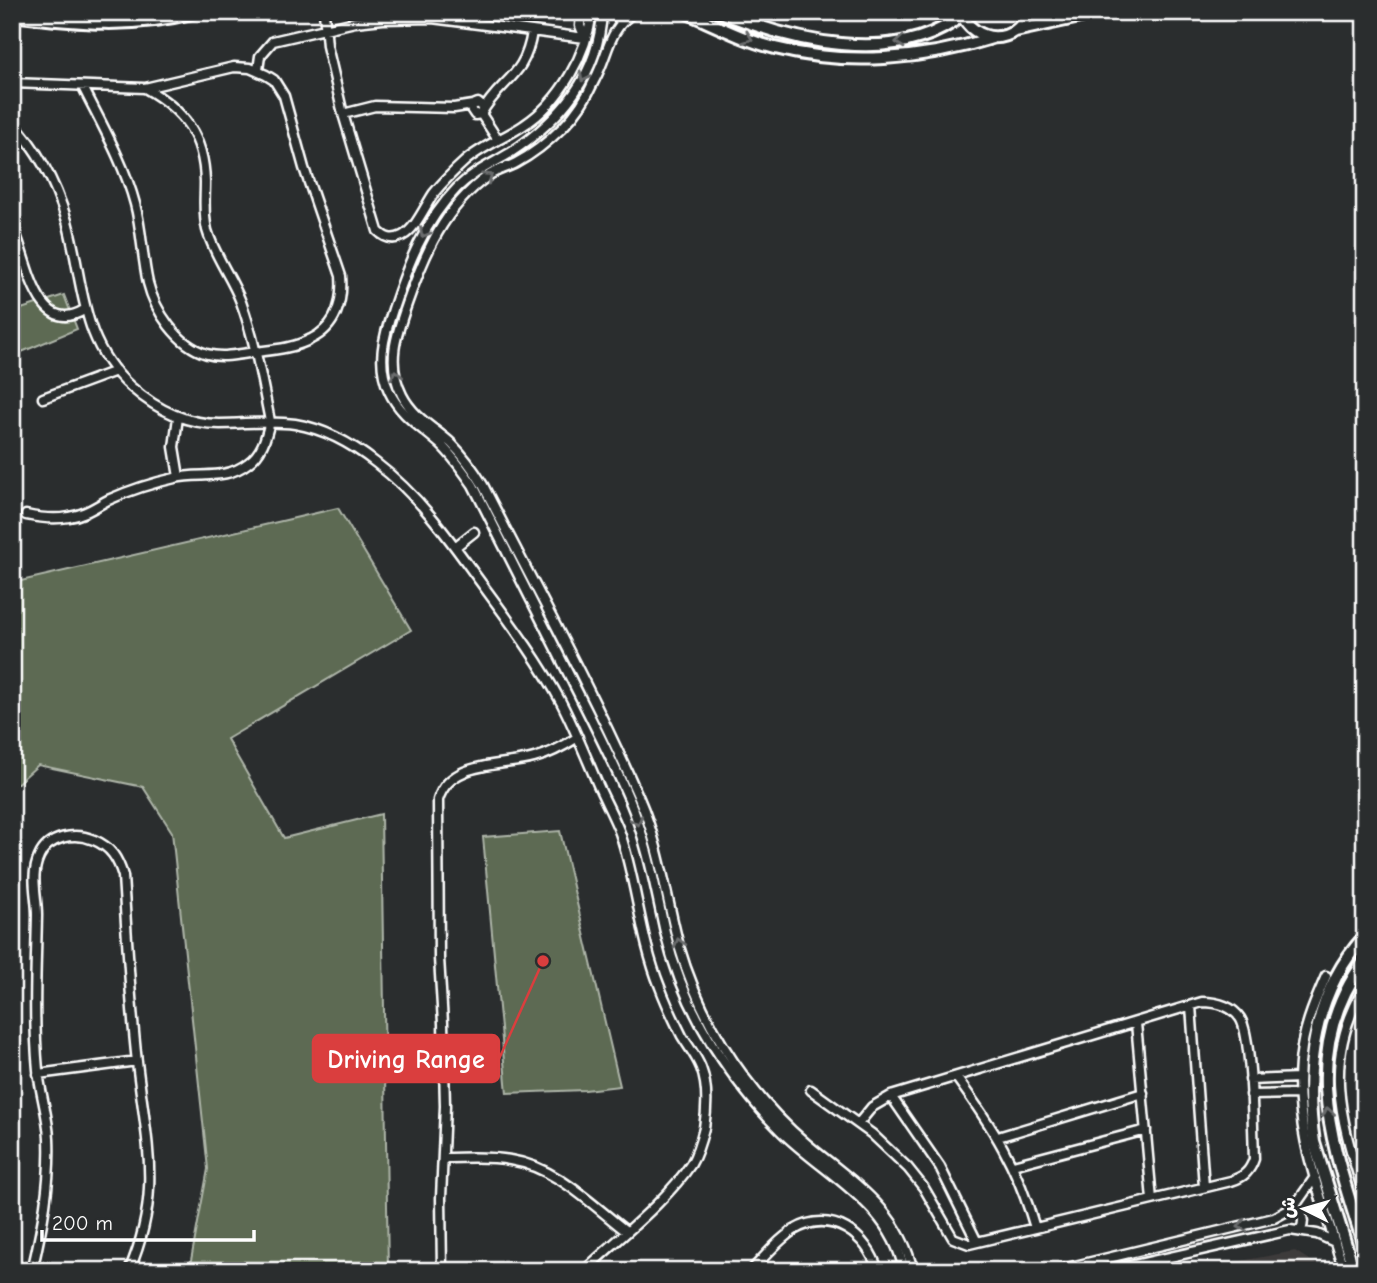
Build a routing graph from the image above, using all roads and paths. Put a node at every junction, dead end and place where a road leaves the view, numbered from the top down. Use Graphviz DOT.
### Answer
graph roads {
  1 [pos="196,12"];
  2 [pos="581,12"];
  3 [pos="592,12"];
  4 [pos="614,12"];
  5 [pos="634,12"];
  6 [pos="685,12"];
  7 [pos="721,12"];
  8 [pos="1028,12"];
  9 [pos="1103,12"];
  10 [pos="324,13"];
  11 [pos="603,13"];
  12 [pos="961,14"];
  13 [pos="12,15"];
  14 [pos="1059,17"];
  15 [pos="621,22"];
  16 [pos="325,29"];
  17 [pos="941,30"];
  18 [pos="1015,31"];
  19 [pos="532,32"];
  20 [pos="585,38"];
  21 [pos="992,38"];
  22 [pos="954,49"];
  23 [pos="258,70"];
  24 [pos="12,83"];
  25 [pos="83,87"];
  26 [pos="145,89"];
  27 [pos="477,109"];
  28 [pos="343,114"];
  29 [pos="12,122"];
  30 [pos="498,140"];
  31 [pos="12,225"];
  32 [pos="84,310"];
  33 [pos="255,352"];
  34 [pos="116,371"];
  35 [pos="43,398"];
  36 [pos="178,417"];
  37 [pos="270,422"];
  38 [pos="179,477"];
  39 [pos="26,515"];
  40 [pos="474,532"];
  41 [pos="455,547"];
  42 [pos="584,696"];
  43 [pos="578,737"];
  44 [pos="1365,936"];
  45 [pos="1365,960"];
  46 [pos="1326,976"];
  47 [pos="1365,987"];
  48 [pos="1191,1006"];
  49 [pos="1320,1020"];
  50 [pos="1136,1023"];
  51 [pos="1333,1025"];
  52 [pos="137,1061"];
  53 [pos="38,1074"];
  54 [pos="956,1077"];
  55 [pos="1299,1077"];
  56 [pos="1250,1080"];
  57 [pos="811,1090"];
  58 [pos="1143,1093"];
  59 [pos="1299,1094"];
  60 [pos="1251,1095"];
  61 [pos="891,1096"];
  62 [pos="858,1124"];
  63 [pos="1146,1130"];
  64 [pos="998,1137"];
  65 [pos="1348,1142"];
  66 [pos="1310,1143"];
  67 [pos="1335,1146"];
  68 [pos="444,1158"];
  69 [pos="1013,1165"];
  70 [pos="1315,1177"];
  71 [pos="1204,1187"];
  72 [pos="1365,1198"];
  73 [pos="1152,1200"];
  74 [pos="1294,1206"];
  75 [pos="1035,1228"];
  76 [pos="1301,1230"];
  77 [pos="626,1231"];
  78 [pos="1207,1234"];
  79 [pos="977,1242"];
  80 [pos="1335,1242"];
  81 [pos="1211,1247"];
  82 [pos="1365,1249"];
  83 [pos="32,1271"];
  84 [pos="129,1271"];
  85 [pos="442,1271"];
  86 [pos="584,1271"];
  87 [pos="751,1271"];
  88 [pos="878,1271"];
  89 [pos="904,1271"];
  90 [pos="913,1271"];
  91 [pos="1054,1271"];
  92 [pos="1108,1271"];
  93 [pos="1344,1271"];
  94 [pos="1354,1271"];
  1 -- 13 [label="main road"];
  2 -- 20 [label="street"];
  3 -- 20 [label="street"];
  4 -- 15 [label="street"];
  5 -- 15 [label="street"];
  6 -- 22 [label="main road, one-way"];
  17 -- 7 [label="main road, one-way"];
  8 -- 18 [label="main road"];
  9 -- 14 [label="main road"];
  10 -- 16 [label="street"];
  11 -- 42 [label="street, one-way"];
  12 -- 17 [label="main road"];
  12 -- 21 [label="main road"];
  14 -- 18 [label="main road"];
  42 -- 15 [label="street, one-way"];
  16 -- 19 [label="street"];
  16 -- 23 [label="street"];
  16 -- 28 [label="street"];
  17 -- 22 [label="main road"];
  18 -- 21 [label="main road"];
  19 -- 20 [label="street"];
  19 -- 27 [label="street"];
  20 -- 30 [label="street"];
  21 -- 22 [label="main road"];
  23 -- 26 [label="street"];
  23 -- 33 [label="street"];
  24 -- 25 [label="street"];
  25 -- 26 [label="street"];
  25 -- 33 [label="street"];
  26 -- 33 [label="street"];
  27 -- 28 [label="street"];
  27 -- 30 [label="street"];
  28 -- 30 [label="street"];
  29 -- 32 [label="street"];
  31 -- 32 [label="street"];
  32 -- 34 [label="street"];
  33 -- 37 [label="street"];
  34 -- 35 [label="street"];
  34 -- 36 [label="street"];
  36 -- 37 [label="street"];
  36 -- 38 [label="street"];
  37 -- 38 [label="street"];
  37 -- 41 [label="street"];
  38 -- 39 [label="street"];
  40 -- 41 [label="street"];
  41 -- 43 [label="street"];
  42 -- 89 [label="street, one-way"];
  90 -- 42 [label="street, one-way"];
  43 -- 68 [label="street"];
  43 -- 77 [label="street"];
  44 -- 49 [label="main road"];
  45 -- 51 [label="main road"];
  46 -- 55 [label="street"];
  47 -- 65 [label="street"];
  48 -- 50 [label="street"];
  48 -- 56 [label="street"];
  48 -- 71 [label="street"];
  49 -- 51 [label="main road"];
  49 -- 66 [label="main road"];
  50 -- 54 [label="street"];
  50 -- 58 [label="street"];
  67 -- 51 [label="main road, one-way"];
  52 -- 53 [label="street"];
  52 -- 53 [label="street"];
  52 -- 84 [label="street"];
  53 -- 83 [label="street"];
  54 -- 61 [label="street"];
  54 -- 64 [label="street"];
  55 -- 56 [label="street"];
  55 -- 59 [label="street"];
  56 -- 60 [label="street"];
  57 -- 62 [label="street"];
  58 -- 63 [label="street"];
  58 -- 64 [label="street"];
  59 -- 60 [label="street"];
  59 -- 66 [label="street"];
  60 -- 71 [label="street"];
  61 -- 62 [label="street"];
  61 -- 79 [label="street"];
  62 -- 79 [label="street"];
  63 -- 69 [label="street"];
  63 -- 73 [label="street"];
  64 -- 69 [label="street"];
  65 -- 67 [label="street"];
  65 -- 72 [label="street"];
  66 -- 70 [label="street"];
  66 -- 94 [label="main road"];
  67 -- 82 [label="main road"];
  68 -- 77 [label="street"];
  68 -- 85 [label="street"];
  69 -- 75 [label="street"];
  70 -- 74 [label="street"];
  70 -- 80 [label="street"];
  71 -- 73 [label="street"];
  73 -- 75 [label="street"];
  74 -- 76 [label="street"];
  74 -- 78 [label="street, one-way"];
  75 -- 79 [label="street"];
  76 -- 80 [label="street"];
  76 -- 81 [label="street"];
  77 -- 86 [label="street"];
  78 -- 81 [label="street"];
  78 -- 91 [label="street"];
  80 -- 93 [label="street"];
  81 -- 92 [label="street"];
  87 -- 88 [label="street"];
}
